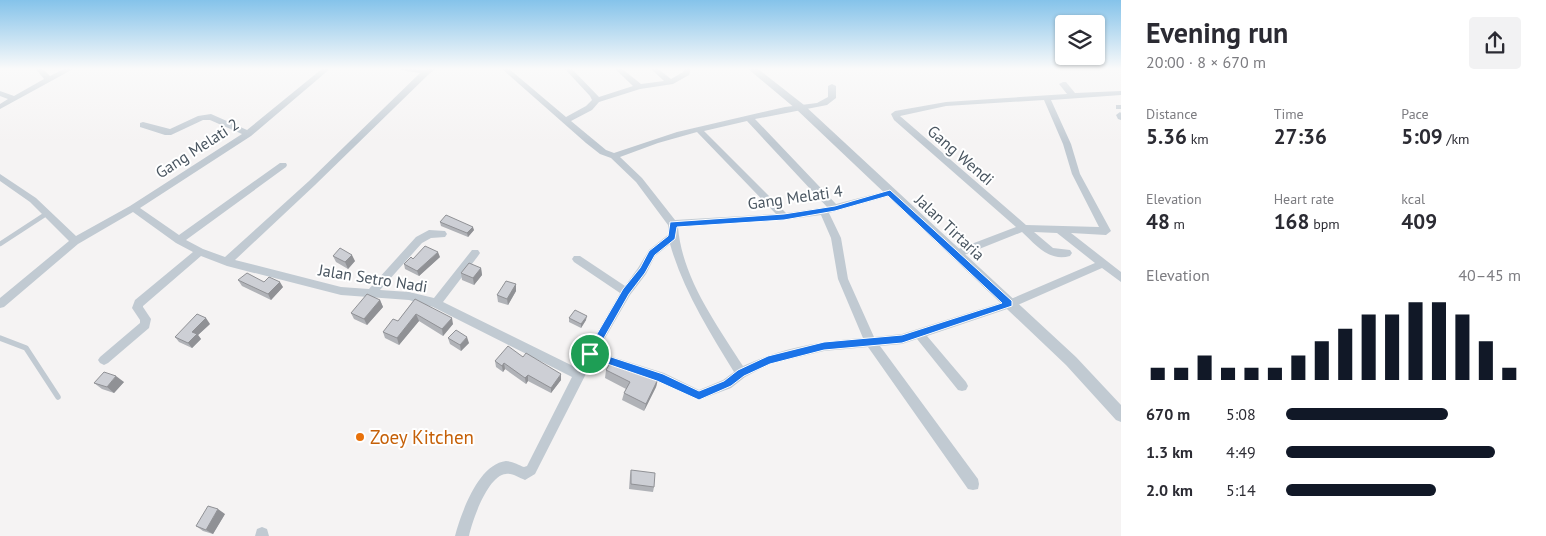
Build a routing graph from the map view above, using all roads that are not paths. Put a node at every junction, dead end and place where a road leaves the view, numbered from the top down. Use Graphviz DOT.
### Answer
graph roads {
  1 [pos="0,93"];
  2 [pos="27,93"];
  3 [pos="297,93"];
  4 [pos="406,93"];
  5 [pos="533,93"];
  6 [pos="590,93"];
  7 [pos="620,93"];
  8 [pos="783,93"];
  9 [pos="832,93"];
  10 [pos="1071,93"];
  11 [pos="1121,93"];
  12 [pos="1074,97"];
  13 [pos="1047,99"];
  14 [pos="15,100"];
  15 [pos="596,100"];
  16 [pos="800,107"];
  17 [pos="0,108"];
  18 [pos="749,118"];
  19 [pos="565,121"];
  20 [pos="143,124"];
  21 [pos="698,130"];
  22 [pos="248,134"];
  23 [pos="614,156"];
  24 [pos="283,165"];
  25 [pos="0,177"];
  26 [pos="890,193"];
  27 [pos="132,208"];
  28 [pos="835,209"];
  29 [pos="824,211"];
  30 [pos="46,214"];
  31 [pos="784,217"];
  32 [pos="673,224"];
  33 [pos="1023,228"];
  34 [pos="1060,229"];
  35 [pos="442,234"];
  36 [pos="672,237"];
  37 [pos="179,240"];
  38 [pos="74,242"];
  39 [pos="0,244"];
  40 [pos="200,252"];
  41 [pos="475,253"];
  42 [pos="1067,253"];
  43 [pos="956,254"];
  44 [pos="577,259"];
  45 [pos="227,262"];
  46 [pos="1102,264"];
  47 [pos="1121,278"];
  48 [pos="372,292"];
  49 [pos="626,292"];
  50 [pos="436,303"];
  51 [pos="0,304"];
  52 [pos="1009,304"];
  53 [pos="919,334"];
  54 [pos="0,338"];
  55 [pos="870,341"];
  56 [pos="590,354"];
  57 [pos="104,360"];
  58 [pos="741,373"];
  59 [pos="579,375"];
  60 [pos="962,386"];
  61 [pos="58,397"];
  62 [pos="1121,415"];
  63 [pos="972,484"];
  64 [pos="462,536"];
  1 -- 14 [label="street"];
  2 -- 14 [label="street"];
  3 -- 22 [label="street, Gang Melati 2"];
  4 -- 45 [label="street"];
  5 -- 19 [label="street"];
  6 -- 15 [label="street"];
  7 -- 15 [label="street"];
  8 -- 16 [label="street, Jalan Tirtaria"];
  9 -- 16 [label="street"];
  10 -- 12 [label="street"];
  11 -- 12 [label="street, Gang Wendi"];
  12 -- 13 [label="street, Gang Wendi"];
  13 -- 33 [label="street, Gang Wendi"];
  13 -- 34 [label="street"];
  14 -- 17 [label="street"];
  15 -- 19 [label="street"];
  16 -- 18 [label="street"];
  16 -- 26 [label="street, Jalan Tirtaria"];
  18 -- 21 [label="street"];
  18 -- 28 [label="street"];
  19 -- 23 [label="street"];
  20 -- 22 [label="street"];
  21 -- 23 [label="street"];
  21 -- 31 [label="street"];
  22 -- 27 [label="street, Gang Melati 2"];
  23 -- 32 [label="street"];
  24 -- 37 [label="street"];
  25 -- 30 [label="street"];
  26 -- 28 [label="street, Gang Melati 4"];
  26 -- 43 [label="street, Jalan Tirtaria"];
  27 -- 37 [label="street, Jalan Setro Nadi"];
  27 -- 38 [label="street, Gang Melati 2"];
  28 -- 29 [label="street, Gang Melati 4"];
  29 -- 31 [label="street, Gang Melati 4"];
  29 -- 55 [label="street"];
  30 -- 38 [label="street"];
  30 -- 39 [label="lane"];
  31 -- 32 [label="street, Gang Melati 4"];
  32 -- 36 [label="street"];
  33 -- 34 [label="street"];
  33 -- 42 [label="street"];
  33 -- 43 [label="street"];
  34 -- 46 [label="street"];
  35 -- 48 [label="street"];
  36 -- 49 [label="street"];
  36 -- 58 [label="street"];
  37 -- 40 [label="street, Jalan Setro Nadi"];
  38 -- 51 [label="street, Gang Melati 2"];
  40 -- 45 [label="street, Jalan Setro Nadi"];
  40 -- 57 [label="street"];
  41 -- 50 [label="street"];
  43 -- 52 [label="street, Jalan Tirtaria"];
  44 -- 49 [label="street"];
  45 -- 48 [label="street, Jalan Setro Nadi"];
  46 -- 47 [label="street"];
  46 -- 52 [label="street"];
  48 -- 50 [label="street, Jalan Setro Nadi"];
  49 -- 56 [label="street"];
  50 -- 59 [label="street, Jalan Setro Nadi"];
  52 -- 53 [label="street"];
  52 -- 62 [label="street, Jalan Tirtaria"];
  53 -- 55 [label="street"];
  53 -- 60 [label="street"];
  54 -- 61 [label="lane"];
  55 -- 58 [label="street"];
  55 -- 63 [label="street"];
  56 -- 58 [label="street"];
  56 -- 59 [label="street"];
  59 -- 64 [label="street"];
}
